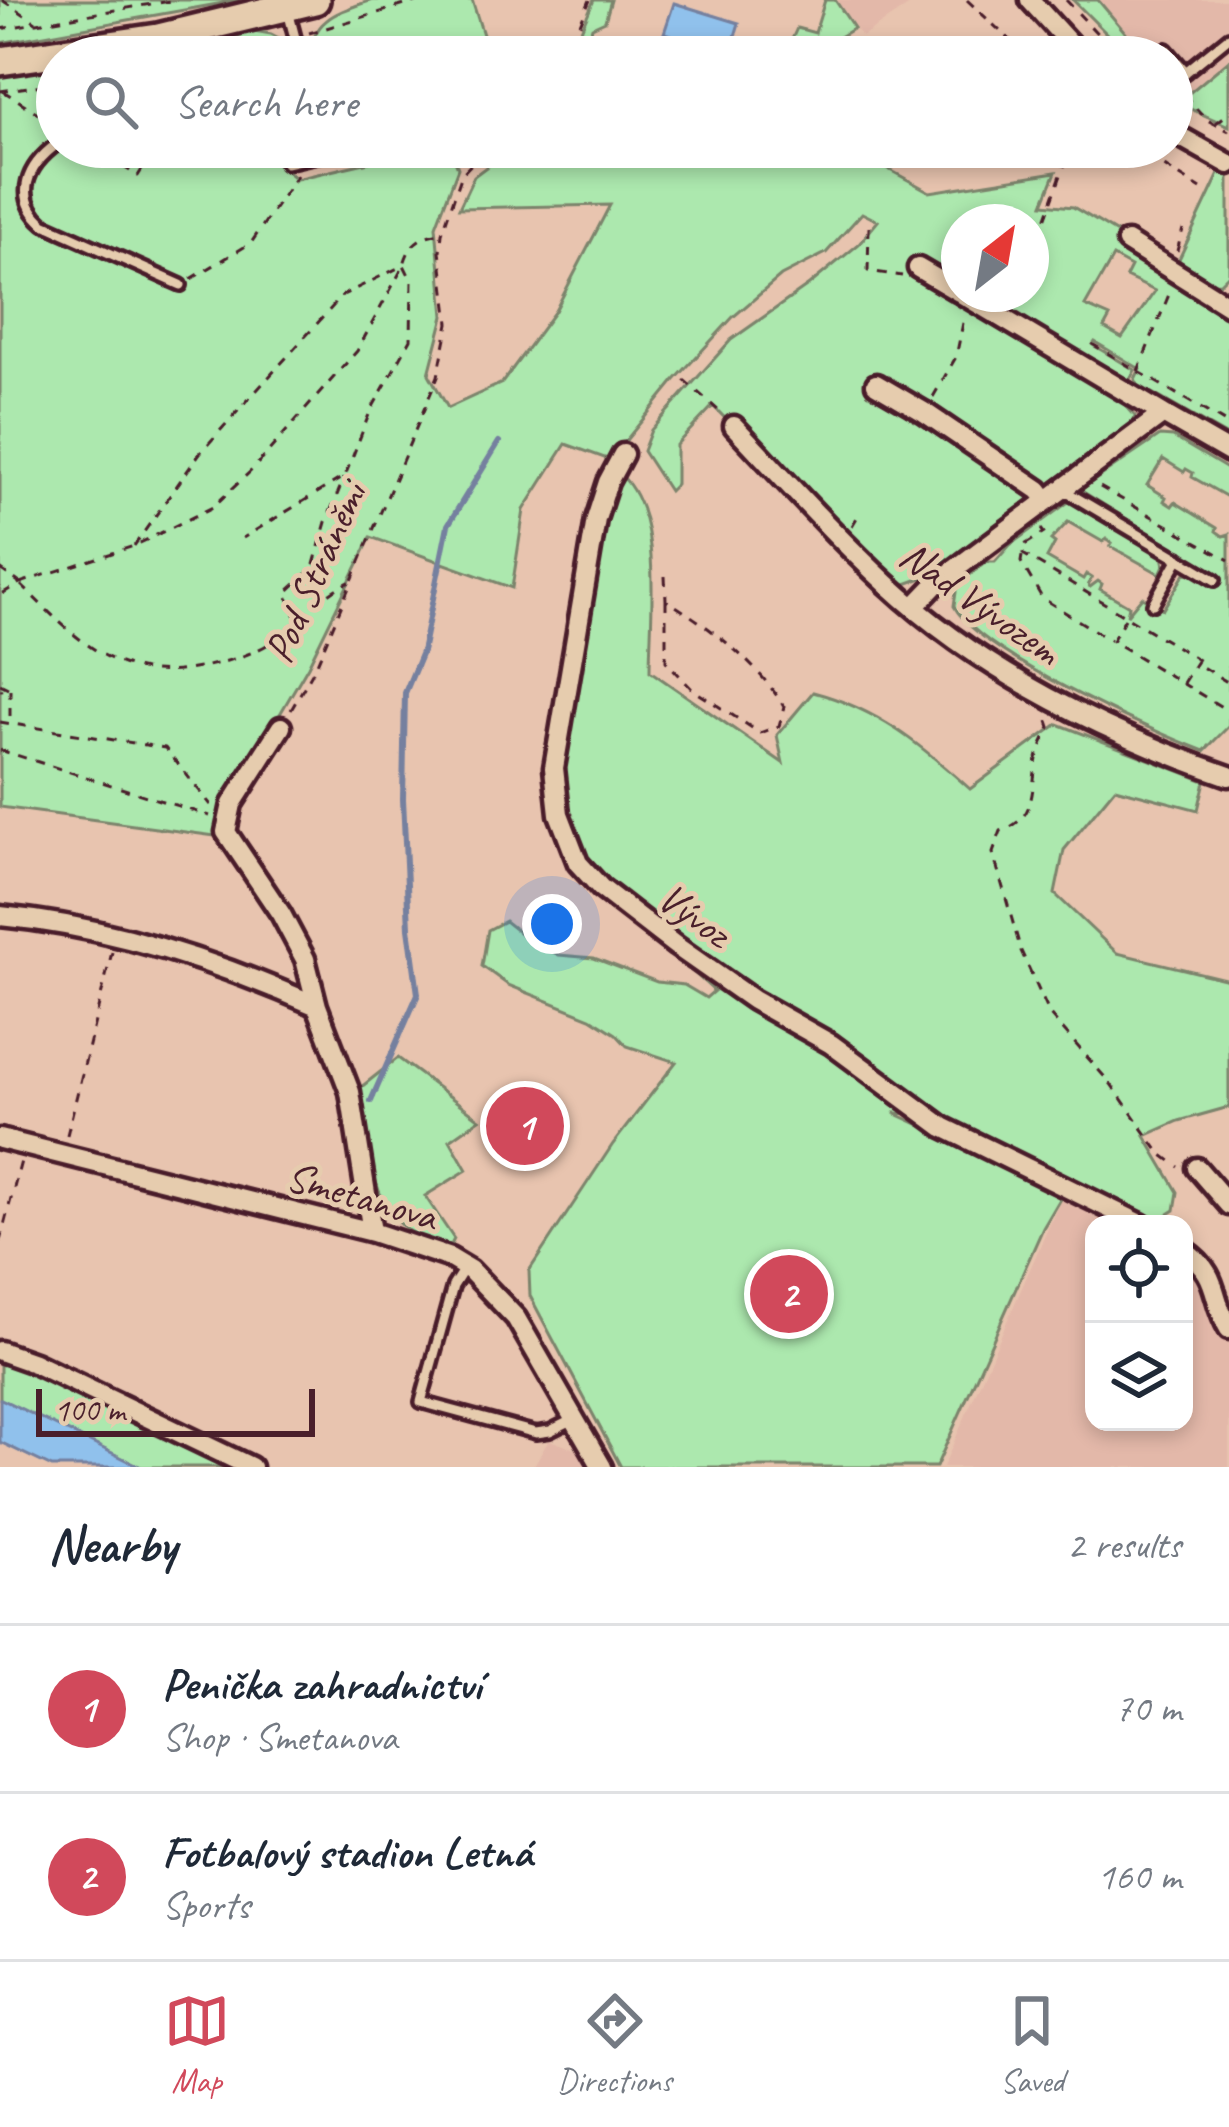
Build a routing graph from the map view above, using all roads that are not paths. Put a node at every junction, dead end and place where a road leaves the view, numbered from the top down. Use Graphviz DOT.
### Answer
graph roads {
  1 [pos="315,0"];
  2 [pos="1030,0"];
  3 [pos="286,4"];
  4 [pos="166,36"];
  5 [pos="294,36"];
  6 [pos="1063,36"];
  7 [pos="1229,37"];
  8 [pos="36,56"];
  9 [pos="0,61"];
  10 [pos="1193,66"];
  11 [pos="1193,144"];
  12 [pos="1229,164"];
  13 [pos="36,166"];
  14 [pos="1127,242"];
  15 [pos="918,268"];
  16 [pos="941,282"];
  17 [pos="181,285"];
  18 [pos="1229,306"];
  19 [pos="992,312"];
  20 [pos="877,384"];
  21 [pos="1163,414"];
  22 [pos="734,426"];
  23 [pos="1229,452"];
  24 [pos="623,454"];
  25 [pos="1053,494"];
  26 [pos="1179,558"];
  27 [pos="1215,580"];
  28 [pos="1153,604"];
  29 [pos="914,607"];
  30 [pos="281,727"];
  31 [pos="1229,776"];
  32 [pos="0,916"];
  33 [pos="317,1006"];
  34 [pos="0,1139"];
  35 [pos="1200,1172"];
  36 [pos="1229,1205"];
  37 [pos="1123,1215"];
  38 [pos="371,1232"];
  39 [pos="1193,1256"];
  40 [pos="464,1267"];
  41 [pos="1222,1276"];
  42 [pos="1229,1329"];
  43 [pos="0,1352"];
  44 [pos="574,1418"];
  45 [pos="251,1467"];
  46 [pos="602,1467"];
  1 -- 3 [label="street"];
  2 -- 6 [label="street"];
  3 -- 4 [label="street"];
  3 -- 5 [label="lane"];
  7 -- 10 [label="lane"];
  8 -- 9 [label="street"];
  11 -- 12 [label="street"];
  13 -- 17 [label="lane"];
  14 -- 18 [label="street"];
  15 -- 16 [label="street"];
  19 -- 21 [label="street"];
  20 -- 25 [label="street"];
  21 -- 23 [label="street"];
  21 -- 25 [label="street"];
  22 -- 29 [label="street, Nad Vývozem"];
  24 -- 37 [label="street, Vývoz"];
  25 -- 26 [label="lane"];
  25 -- 29 [label="street"];
  26 -- 27 [label="lane"];
  26 -- 28 [label="lane"];
  29 -- 31 [label="street, Nad Vývozem"];
  30 -- 33 [label="street, Pod Stráněmi"];
  32 -- 33 [label="street"];
  33 -- 38 [label="street"];
  34 -- 38 [label="street, Smetanova"];
  35 -- 36 [label="street"];
  38 -- 40 [label="street, Smetanova"];
  39 -- 41 [label="street"];
  40 -- 44 [label="street, Smetanova"];
  40 -- 44 [label="lane"];
  41 -- 42 [label="street"];
  43 -- 45 [label="street"];
  44 -- 46 [label="street, Smetanova"];
}
